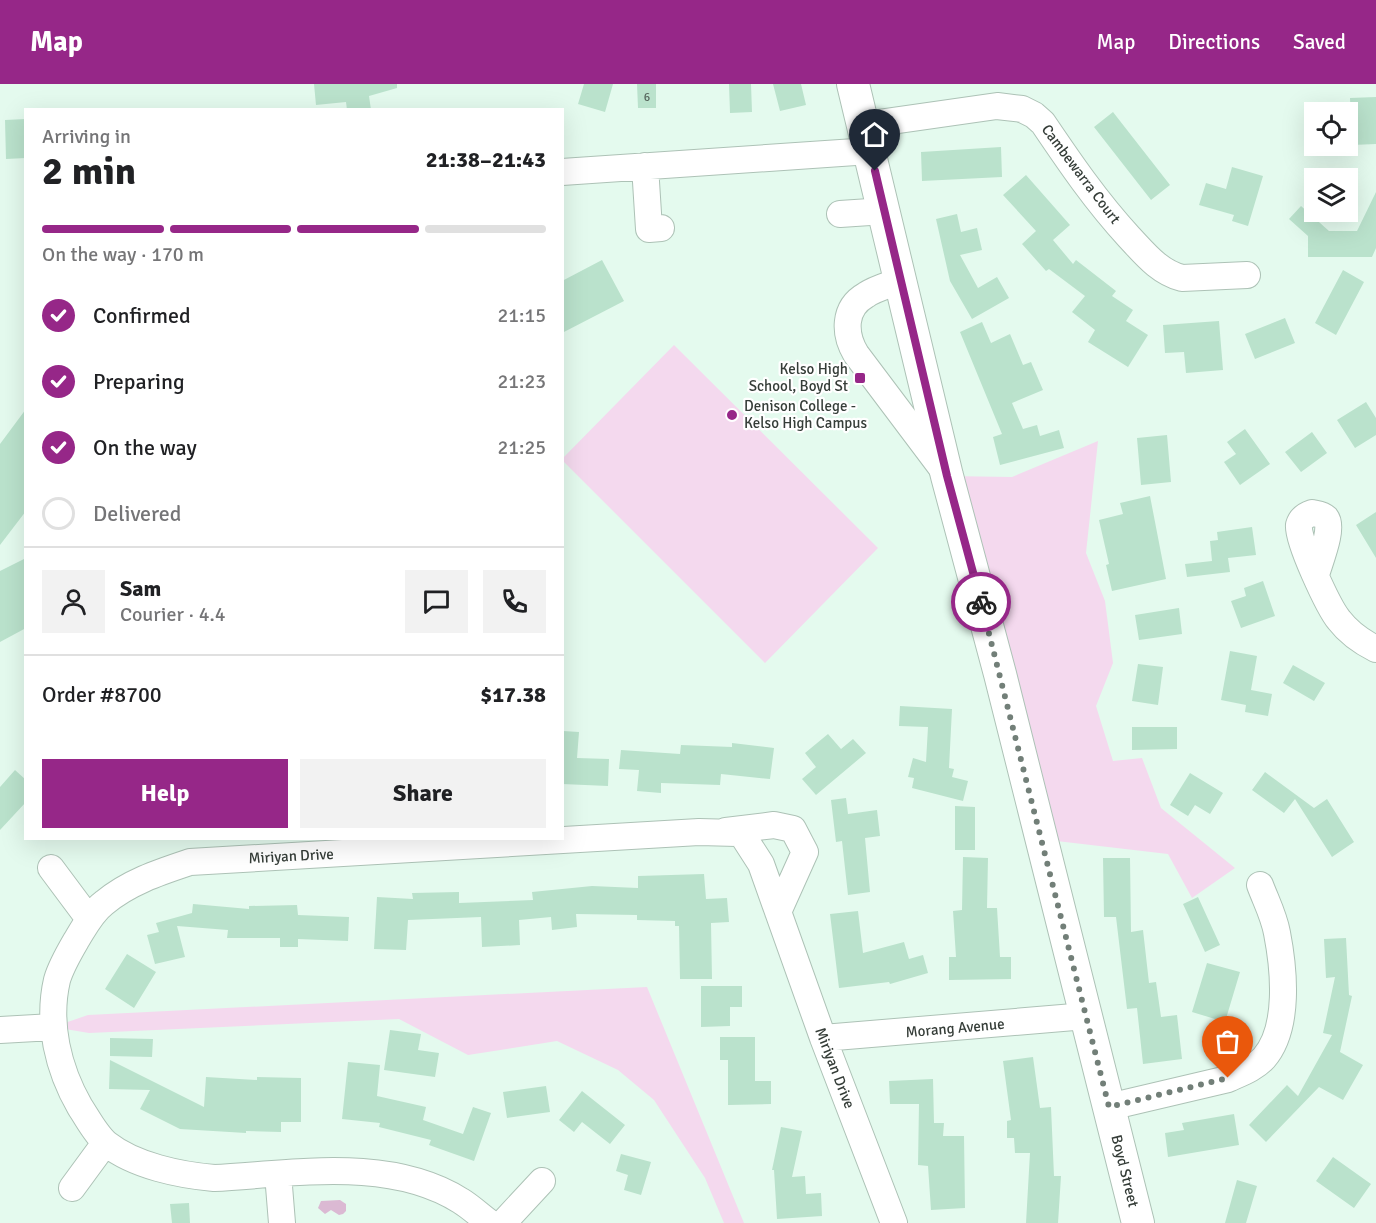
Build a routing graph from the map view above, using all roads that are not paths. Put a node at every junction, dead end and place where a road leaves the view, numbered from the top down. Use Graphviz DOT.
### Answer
graph roads {
  1 [pos="854,84"];
  2 [pos="867,138"];
  3 [pos="645,166"];
  4 [pos="564,172"];
  5 [pos="885,211"];
  6 [pos="840,214"];
  7 [pos="661,228"];
  8 [pos="1247,274"];
  9 [pos="902,280"];
  10 [pos="947,476"];
  11 [pos="1316,575"];
  12 [pos="1376,649"];
  13 [pos="726,831"];
  14 [pos="564,837"];
  15 [pos="494,840"];
  16 [pos="417,843"];
  17 [pos="51,868"];
  18 [pos="1260,885"];
  19 [pos="778,912"];
  20 [pos="89,919"];
  21 [pos="1086,1016"];
  22 [pos="53,1027"];
  23 [pos="0,1030"];
  24 [pos="823,1038"];
  25 [pos="1109,1107"];
  26 [pos="105,1143"];
  27 [pos="278,1174"];
  28 [pos="542,1181"];
  29 [pos="72,1188"];
  30 [pos="282,1223"];
  31 [pos="490,1223"];
  32 [pos="503,1223"];
  33 [pos="894,1223"];
  34 [pos="1138,1223"];
  1 -- 2 [label="main road, Boyd Street"];
  2 -- 3 [label="street, Cambewarra Court"];
  2 -- 5 [label="main road, Boyd Street"];
  2 -- 8 [label="street, Cambewarra Court"];
  3 -- 4 [label="street, Cambewarra Court"];
  3 -- 7 [label="street"];
  5 -- 6 [label="street"];
  5 -- 9 [label="main road, Boyd Street"];
  9 -- 10 [label="main road, Boyd Street"];
  9 -- 10 [label="street"];
  10 -- 21 [label="main road, Boyd Street"];
  11 -- 12 [label="street"];
  13 -- 14 [label="street, Miriyan Drive"];
  13 -- 19 [label="street, Miriyan Drive"];
  13 -- 19 [label="street, Miriyan Drive"];
  15 -- 16 [label="street, Miriyan Drive"];
  16 -- 20 [label="street, Miriyan Drive"];
  17 -- 20 [label="street"];
  18 -- 25 [label="street"];
  19 -- 24 [label="street, Miriyan Drive"];
  20 -- 22 [label="street, Miriyan Drive"];
  21 -- 24 [label="street, Morang Avenue"];
  21 -- 25 [label="main road, Boyd Street"];
  22 -- 23 [label="street"];
  22 -- 26 [label="street, Miriyan Drive"];
  24 -- 33 [label="street, Miriyan Drive"];
  25 -- 34 [label="main road, Boyd Street"];
  26 -- 27 [label="street, Miriyan Drive"];
  26 -- 29 [label="street"];
  27 -- 30 [label="street"];
  27 -- 31 [label="street, Miriyan Drive"];
  28 -- 32 [label="street"];
}
